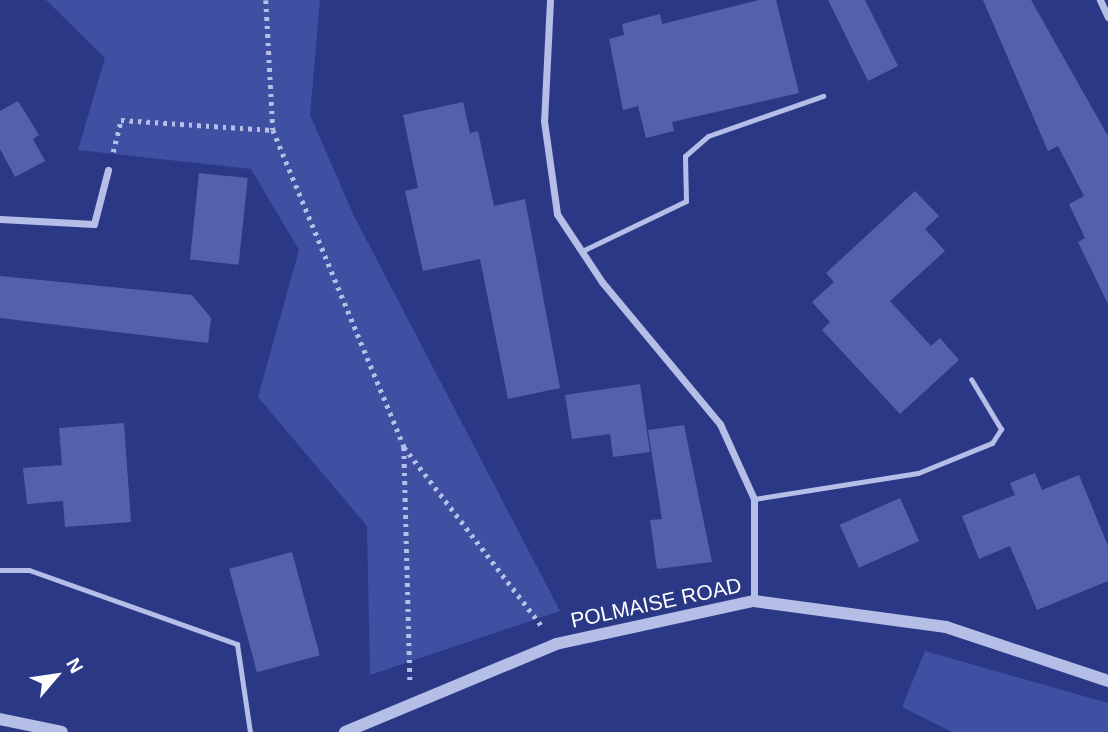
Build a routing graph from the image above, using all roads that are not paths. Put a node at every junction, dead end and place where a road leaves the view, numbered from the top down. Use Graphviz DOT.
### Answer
graph roads {
  1 [pos="550,0"];
  2 [pos="1100,0"];
  3 [pos="1108,17"];
  4 [pos="822,96"];
  5 [pos="108,170"];
  6 [pos="0,219"];
  7 [pos="582,251"];
  8 [pos="971,379"];
  9 [pos="754,499"];
  10 [pos="0,570"];
  11 [pos="754,601"];
  12 [pos="1108,681"];
  13 [pos="0,719"];
  14 [pos="62,732"];
  15 [pos="250,732"];
  16 [pos="345,732"];
  1 -- 7 [label="street"];
  2 -- 3 [label="street"];
  4 -- 7 [label="lane"];
  5 -- 6 [label="street"];
  7 -- 9 [label="street"];
  8 -- 9 [label="lane"];
  9 -- 11 [label="street"];
  10 -- 15 [label="lane"];
  11 -- 12 [label="street, POLMAISE ROAD"];
  11 -- 16 [label="street, POLMAISE ROAD"];
  13 -- 14 [label="street"];
}
